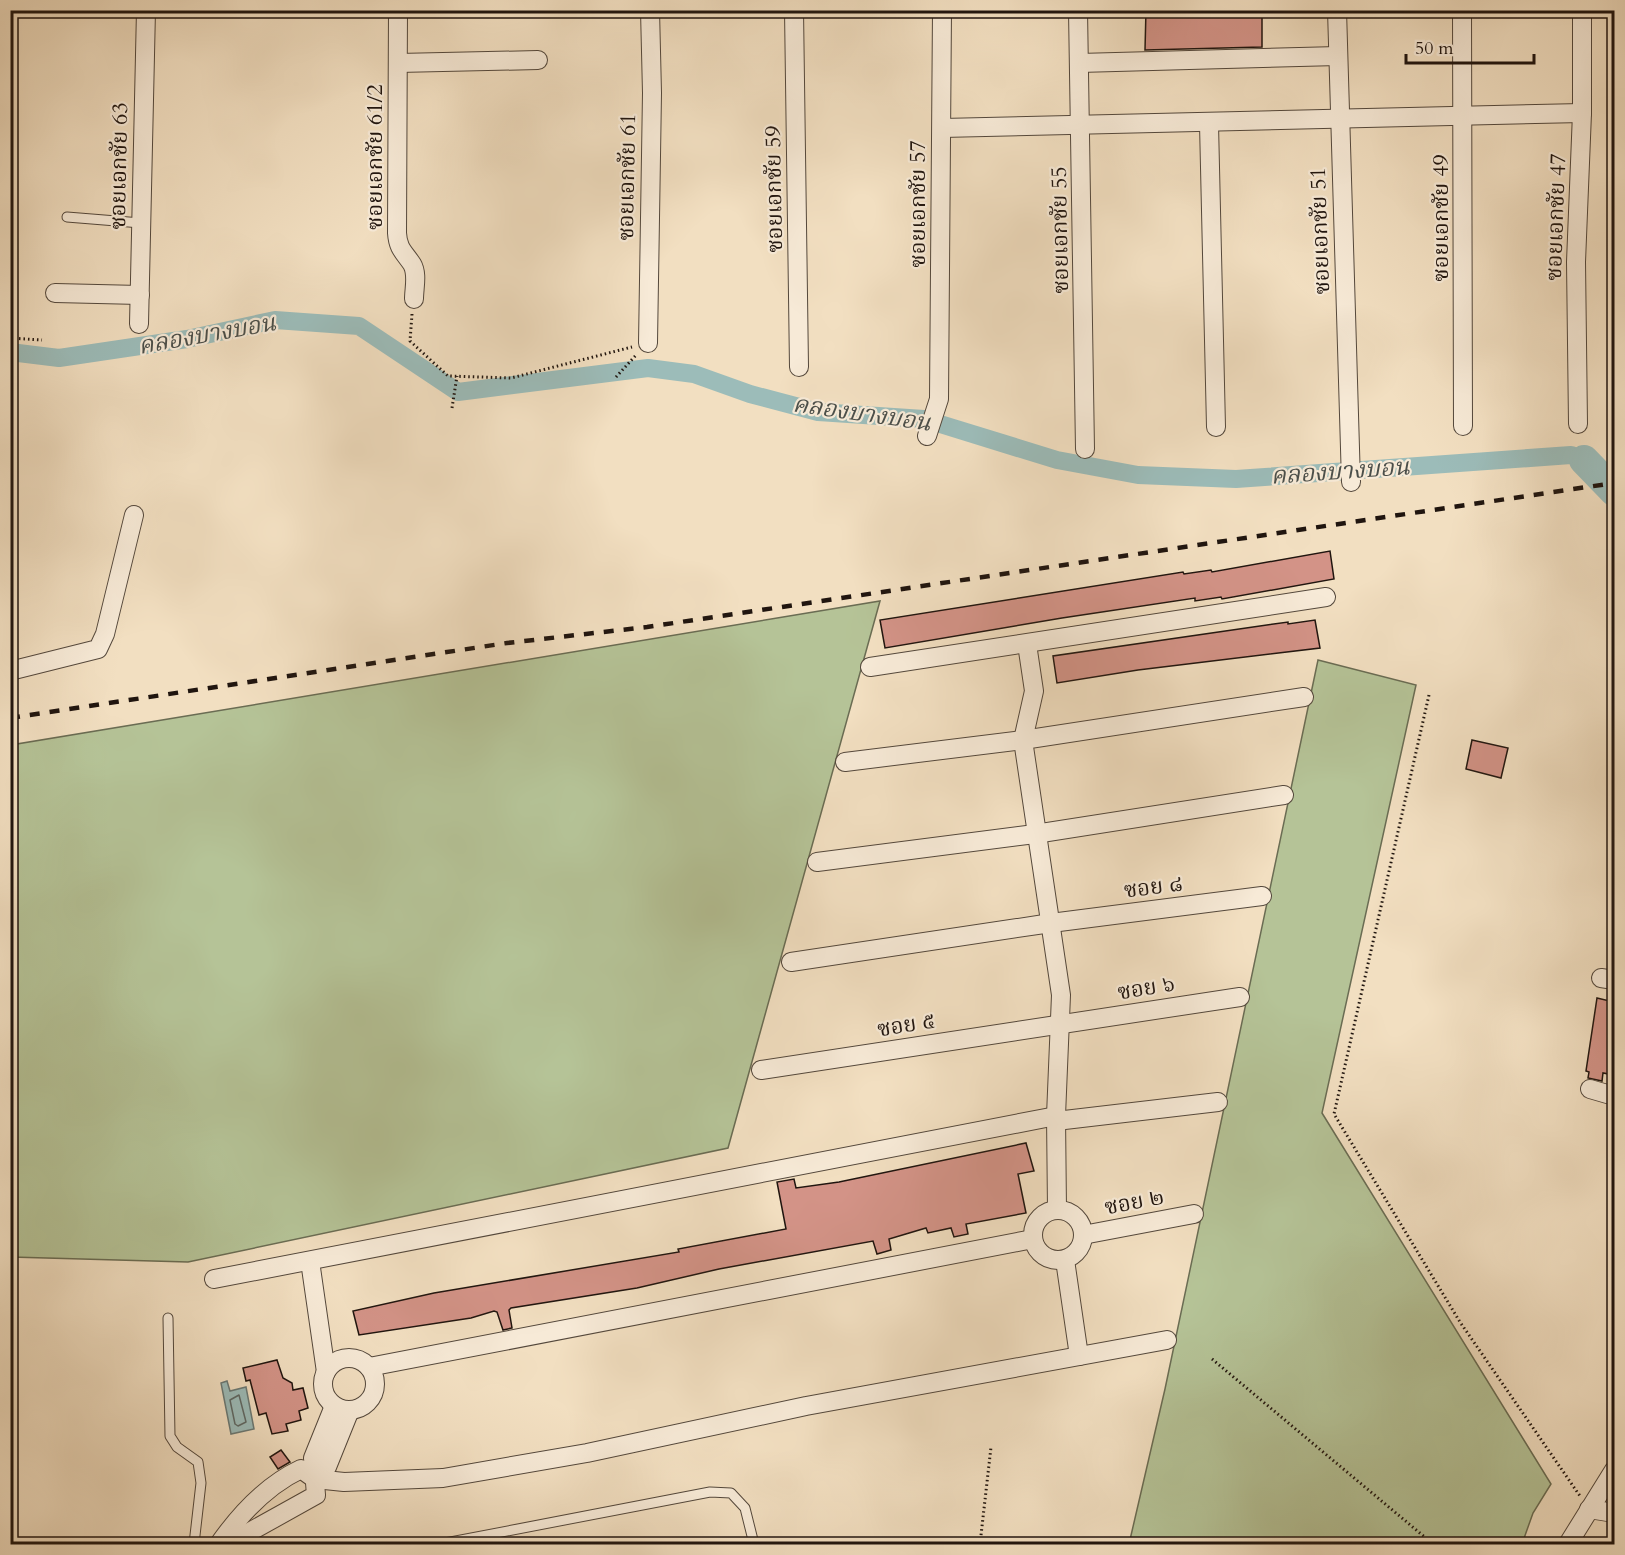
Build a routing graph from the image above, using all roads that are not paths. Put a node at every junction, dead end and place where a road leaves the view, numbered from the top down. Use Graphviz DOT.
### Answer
graph roads {
  1 [pos="146,10"];
  2 [pos="398,10"];
  3 [pos="650,10"];
  4 [pos="794,10"];
  5 [pos="942,10"];
  6 [pos="1078,10"];
  7 [pos="1337,10"];
  8 [pos="1462,10"];
  9 [pos="1582,10"];
  10 [pos="1338,56"];
  11 [pos="538,60"];
  12 [pos="398,63"];
  13 [pos="1079,63"];
  14 [pos="1582,113"];
  15 [pos="1464,114"];
  16 [pos="1340,118"];
  17 [pos="1209,124"];
  18 [pos="1081,126"];
  19 [pos="942,128"];
  20 [pos="67,217"];
  21 [pos="141,223"];
  22 [pos="55,293"];
  23 [pos="140,295"];
  24 [pos="414,299"];
  25 [pos="139,324"];
  26 [pos="648,343"];
  27 [pos="799,367"];
  28 [pos="1578,424"];
  29 [pos="1464,426"];
  30 [pos="1216,427"];
  31 [pos="927,436"];
  32 [pos="1085,449"];
  33 [pos="1351,482"];
  34 [pos="134,515"];
  35 [pos="1326,597"];
  36 [pos="1027,644"];
  37 [pos="870,667"];
  38 [pos="10,671"];
  39 [pos="1304,697"];
  40 [pos="1023,740"];
  41 [pos="845,762"];
  42 [pos="1284,795"];
  43 [pos="1035,834"];
  44 [pos="817,862"];
  45 [pos="1262,896"];
  46 [pos="1051,923"];
  47 [pos="791,962"];
  48 [pos="1240,997"];
  49 [pos="1059,1025"];
  50 [pos="761,1070"];
  51 [pos="1590,1089"];
  52 [pos="1614,1096"];
  53 [pos="1218,1102"];
  54 [pos="1056,1119"];
  55 [pos="1057,1210"];
  56 [pos="1194,1214"];
  57 [pos="1083,1235"];
  58 [pos="1033,1239"];
  59 [pos="1065,1260"];
  60 [pos="310,1262"];
  61 [pos="214,1279"];
  62 [pos="168,1318"];
  63 [pos="1167,1340"];
  64 [pos="1079,1356"];
  65 [pos="369,1367"];
  66 [pos="326,1372"];
  67 [pos="342,1408"];
  68 [pos="1614,1470"];
  69 [pos="315,1479"];
  70 [pos="1589,1509"];
  71 [pos="1614,1513"];
  72 [pos="194,1545"];
  73 [pos="219,1545"];
  74 [pos="228,1545"];
  75 [pos="441,1545"];
  76 [pos="754,1545"];
  77 [pos="1568,1545"];
  1 -- 21 [label="street, ซอยเอกชัย 63"];
  2 -- 12 [label="street, ซอยเอกชัย 61/2"];
  3 -- 26 [label="street, ซอยเอกชัย 61"];
  4 -- 27 [label="street, ซอยเอกชัย 59"];
  5 -- 19 [label="street, ซอยเอกชัย 57"];
  6 -- 13 [label="street, ซอยเอกชัย 55"];
  7 -- 10 [label="street, ซอยเอกชัย 51"];
  8 -- 15 [label="street, ซอยเอกชัย 49"];
  9 -- 14 [label="street, ซอยเอกชัย 47"];
  10 -- 13 [label="street"];
  10 -- 16 [label="street, ซอยเอกชัย 51"];
  11 -- 12 [label="street"];
  12 -- 24 [label="street, ซอยเอกชัย 61/2"];
  13 -- 18 [label="street, ซอยเอกชัย 55"];
  14 -- 15 [label="street"];
  14 -- 28 [label="street, ซอยเอกชัย 47"];
  15 -- 16 [label="street"];
  15 -- 29 [label="street, ซอยเอกชัย 49"];
  16 -- 17 [label="street"];
  16 -- 33 [label="street, ซอยเอกชัย 51"];
  17 -- 18 [label="street"];
  17 -- 30 [label="street"];
  18 -- 19 [label="street"];
  18 -- 32 [label="street, ซอยเอกชัย 55"];
  19 -- 31 [label="street, ซอยเอกชัย 57"];
  20 -- 21 [label="lane"];
  21 -- 23 [label="street, ซอยเอกชัย 63"];
  22 -- 23 [label="street"];
  23 -- 25 [label="street, ซอยเอกชัย 63"];
  34 -- 38 [label="street"];
  35 -- 36 [label="street"];
  36 -- 37 [label="street"];
  36 -- 40 [label="street"];
  39 -- 40 [label="street"];
  40 -- 41 [label="street"];
  40 -- 43 [label="street"];
  42 -- 43 [label="street"];
  43 -- 44 [label="street"];
  43 -- 46 [label="street"];
  45 -- 46 [label="street, ซอย ๘"];
  46 -- 47 [label="street, ซอย ๘"];
  46 -- 49 [label="street"];
  48 -- 49 [label="street, ซอย ๖"];
  49 -- 50 [label="street, ซอย ๕"];
  49 -- 54 [label="street"];
  51 -- 52 [label="street"];
  53 -- 54 [label="street"];
  54 -- 55 [label="street"];
  54 -- 60 [label="street"];
  55 -- 57 [label="street"];
  55 -- 58 [label="street"];
  56 -- 57 [label="street, ซอย ๒"];
  57 -- 59 [label="street"];
  58 -- 59 [label="street"];
  58 -- 65 [label="street"];
  59 -- 64 [label="street"];
  60 -- 61 [label="street"];
  60 -- 66 [label="street"];
  62 -- 72 [label="lane"];
  63 -- 64 [label="street"];
  64 -- 69 [label="street"];
  65 -- 66 [label="street"];
  65 -- 67 [label="street"];
  66 -- 67 [label="street"];
  67 -- 69 [label="street"];
  68 -- 70 [label="street"];
  69 -- 73 [label="street"];
  69 -- 74 [label="street"];
  70 -- 71 [label="street"];
  70 -- 77 [label="street"];
  75 -- 76 [label="lane"];
}
